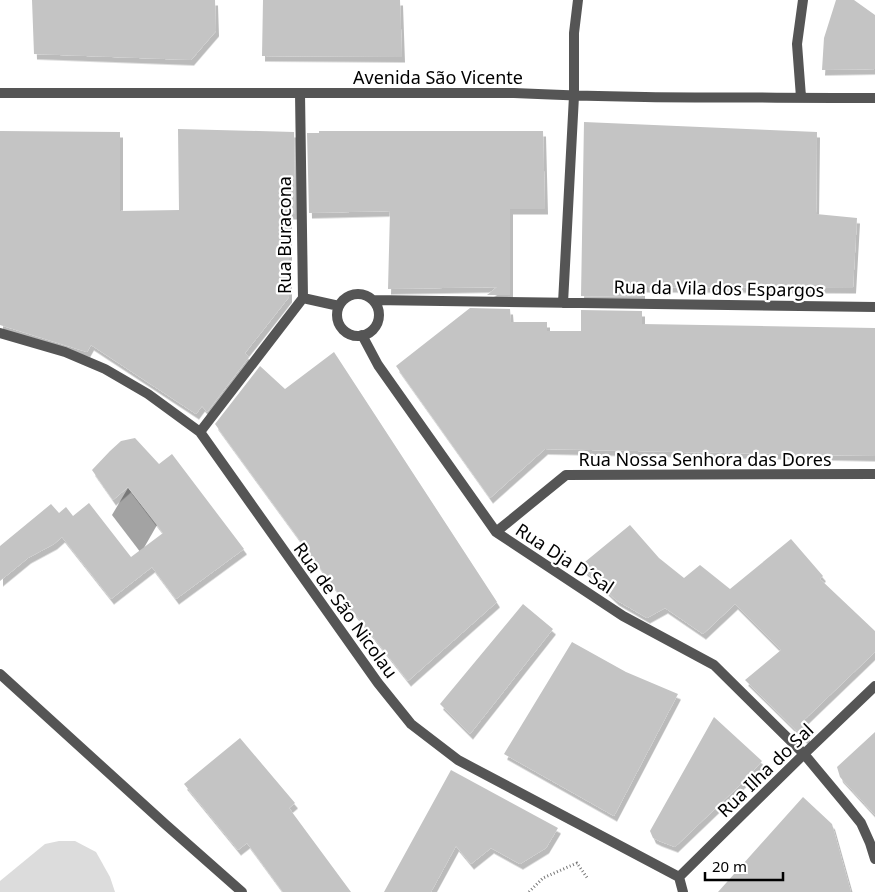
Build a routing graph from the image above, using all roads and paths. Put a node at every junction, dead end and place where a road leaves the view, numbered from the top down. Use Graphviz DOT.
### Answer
graph roads {
  1 [pos="578,0"];
  2 [pos="803,0"];
  3 [pos="0,93"];
  4 [pos="300,93"];
  5 [pos="574,96"];
  6 [pos="801,98"];
  7 [pos="875,98"];
  8 [pos="303,298"];
  9 [pos="373,300"];
  10 [pos="563,303"];
  11 [pos="339,306"];
  12 [pos="875,307"];
  13 [pos="0,333"];
  14 [pos="362,335"];
  15 [pos="200,432"];
  16 [pos="875,474"];
  17 [pos="496,532"];
  18 [pos="0,674"];
  19 [pos="875,686"];
  20 [pos="804,754"];
  21 [pos="875,859"];
  22 [pos="679,877"];
  23 [pos="588,879"];
  24 [pos="242,892"];
  25 [pos="529,892"];
  26 [pos="683,892"];
  1 -- 5 [label="street"];
  2 -- 6 [label="street"];
  3 -- 4 [label="street, Avenida São Vicente"];
  4 -- 5 [label="street, Avenida São Vicente"];
  4 -- 8 [label="street, Rua Buracona"];
  5 -- 6 [label="street, Avenida São Vicente"];
  5 -- 10 [label="street"];
  6 -- 7 [label="street, Avenida São Vicente"];
  8 -- 11 [label="street"];
  8 -- 15 [label="street, Rua Buracona"];
  9 -- 10 [label="street, Rua da Vila dos Espargos"];
  9 -- 11 [label="street"];
  9 -- 14 [label="street"];
  10 -- 12 [label="street, Rua da Vila dos Espargos"];
  11 -- 14 [label="street"];
  13 -- 15 [label="street, Rua de São Nicolau"];
  14 -- 17 [label="street, Rua Dja D´Sal"];
  15 -- 22 [label="street, Rua de São Nicolau"];
  16 -- 17 [label="street, Rua Nossa Senhora das Dores"];
  17 -- 20 [label="street, Rua Dja D´Sal"];
  18 -- 24 [label="street"];
  19 -- 20 [label="street, Rua Ilha do Sal"];
  20 -- 21 [label="street, Rua Dja D´Sal"];
  20 -- 22 [label="street, Rua Ilha do Sal"];
  22 -- 26 [label="street"];
  23 -- 25 [label="path"];
}
